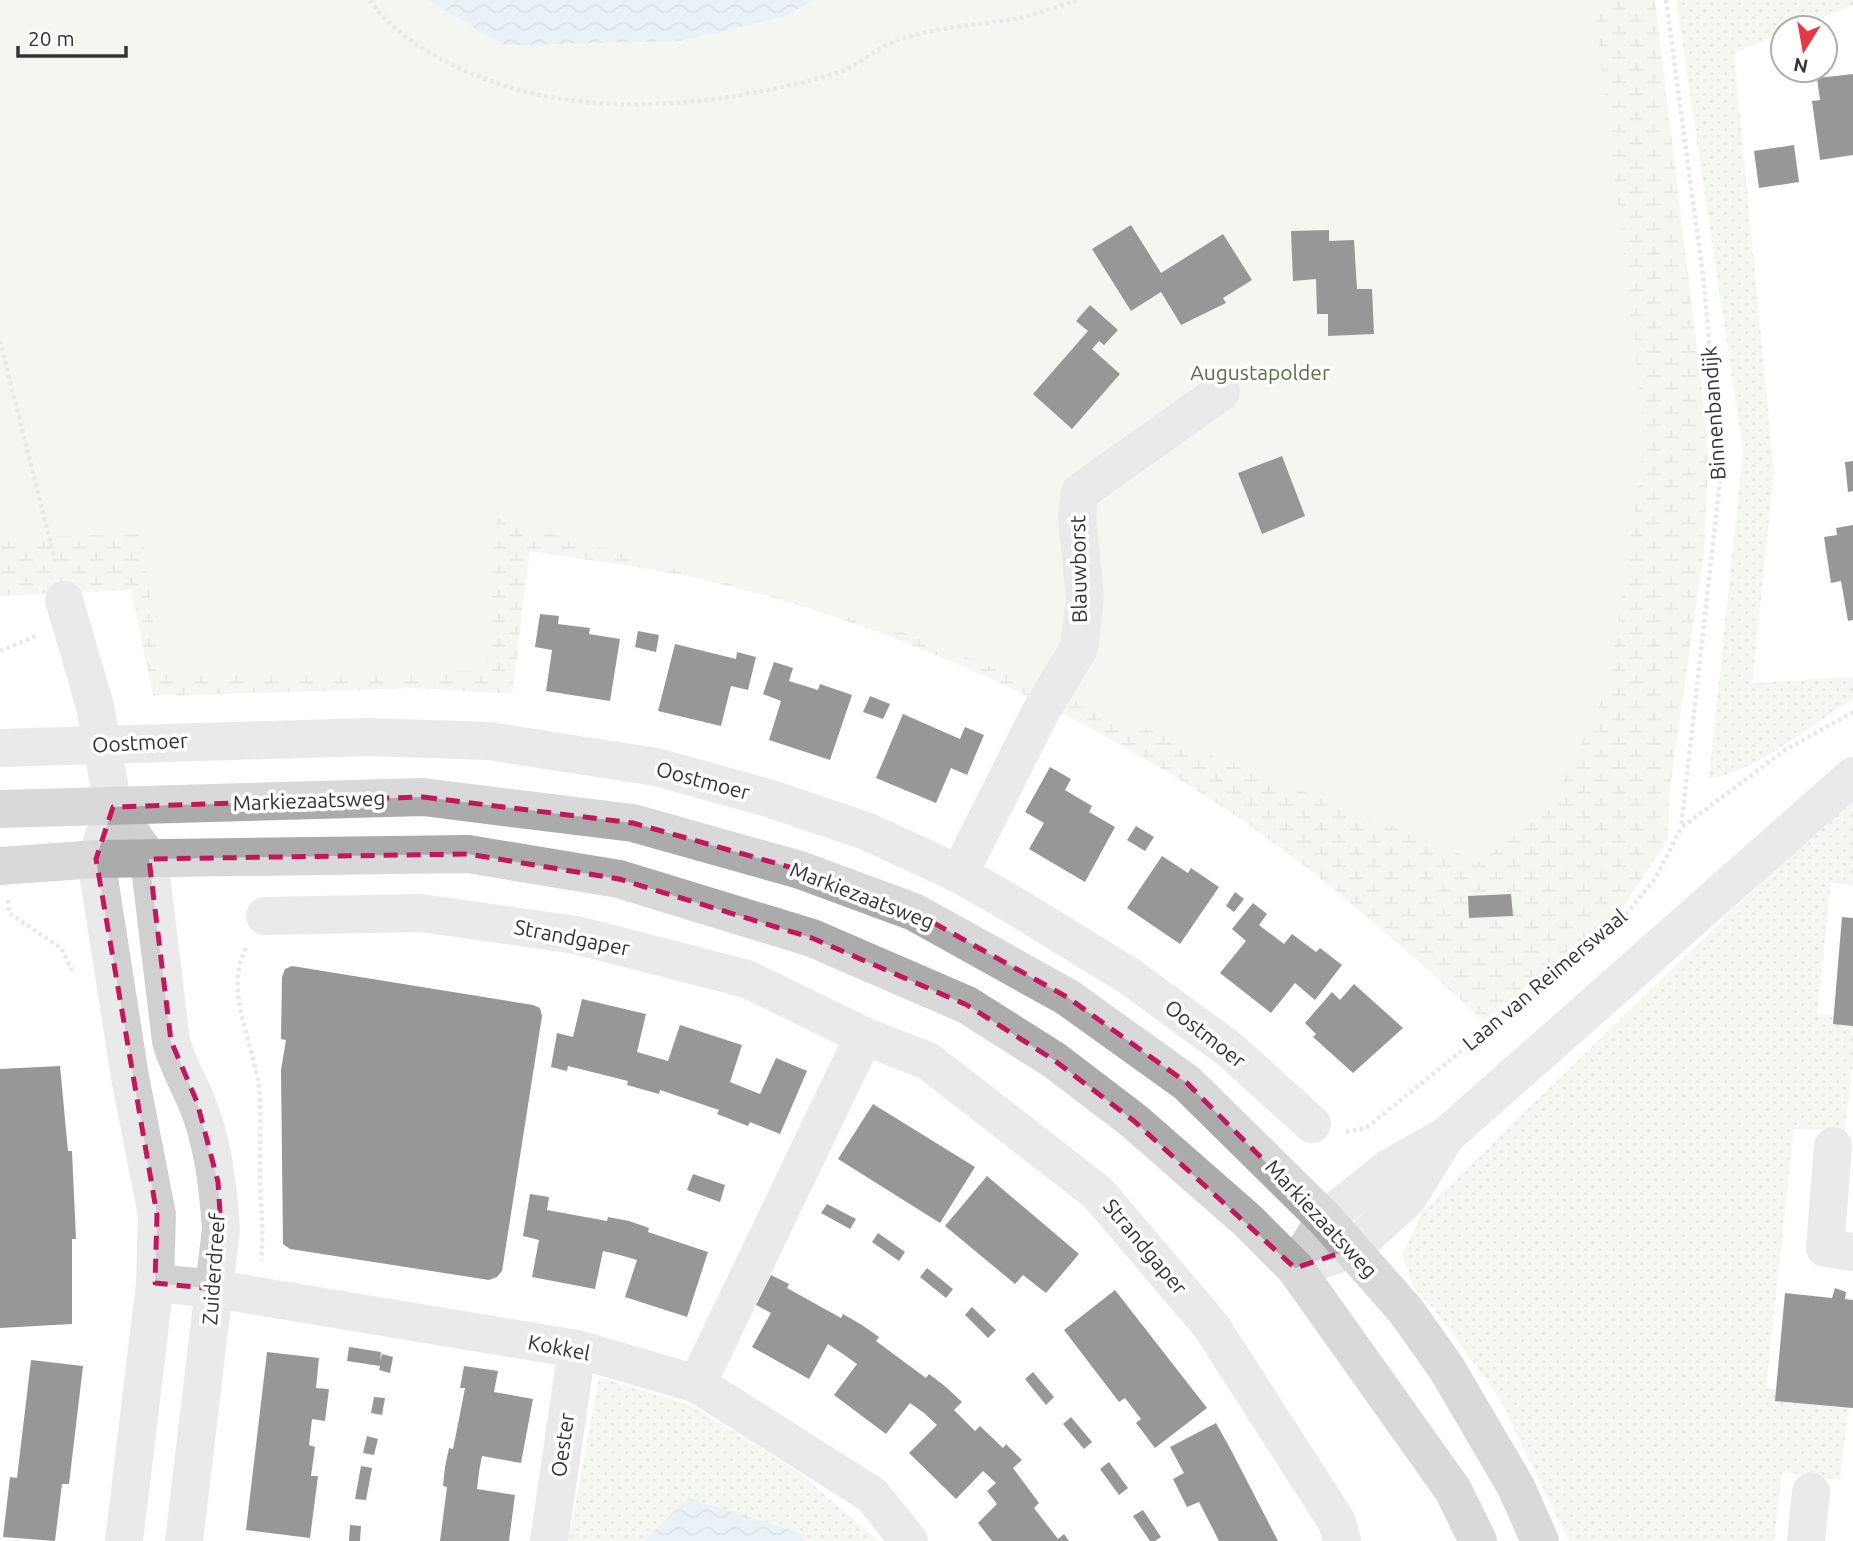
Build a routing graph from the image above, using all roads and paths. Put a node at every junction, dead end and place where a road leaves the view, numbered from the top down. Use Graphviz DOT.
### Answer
graph roads {
  1 [pos="370,0"];
  2 [pos="1080,0"];
  3 [pos="1666,0"];
  4 [pos="0,341"];
  5 [pos="1221,391"];
  6 [pos="64,600"];
  7 [pos="1853,712"];
  8 [pos="102,745"];
  9 [pos="0,748"];
  10 [pos="1853,776"];
  11 [pos="113,807"];
  12 [pos="0,809"];
  13 [pos="1681,828"];
  14 [pos="96,859"];
  15 [pos="149,859"];
  16 [pos="2,866"];
  17 [pos="959,874"];
  18 [pos="0,913"];
  19 [pos="9,913"];
  20 [pos="265,915"];
  21 [pos="78,983"];
  22 [pos="864,1036"];
  23 [pos="1312,1124"];
  24 [pos="1446,1136"];
  25 [pos="1833,1146"];
  26 [pos="1325,1219"];
  27 [pos="1352,1249"];
  28 [pos="1853,1252"];
  29 [pos="1295,1269"];
  30 [pos="155,1283"];
  31 [pos="215,1289"];
  32 [pos="256,1296"];
  33 [pos="576,1349"];
  34 [pos="696,1384"];
  35 [pos="1811,1492"];
  36 [pos="124,1541"];
  37 [pos="184,1541"];
  38 [pos="549,1541"];
  39 [pos="909,1541"];
  40 [pos="1342,1541"];
  41 [pos="1478,1541"];
  42 [pos="1540,1541"];
  43 [pos="1806,1541"];
  1 -- 2 [label="path"];
  3 -- 13 [label="path, Binnenbandijk"];
  4 -- 6 [label="path"];
  5 -- 17 [label="street, Blauwborst"];
  6 -- 8 [label="street, Zuiderdreef"];
  7 -- 13 [label="path, Laan van Reimerswaal"];
  8 -- 9 [label="street, Oostmoer"];
  8 -- 11 [label="street, Zuiderdreef"];
  8 -- 17 [label="street, Oostmoer"];
  10 -- 24 [label="street"];
  11 -- 12 [label="main road, Markiezaatsweg"];
  11 -- 14 [label="street, Zuiderdreef"];
  11 -- 15 [label="street, Zuiderdreef"];
  11 -- 26 [label="main road, Markiezaatsweg"];
  13 -- 23 [label="path, Laan van Reimerswaal"];
  14 -- 15 [label="main road"];
  14 -- 16 [label="main road"];
  14 -- 30 [label="street, Zuiderdreef"];
  15 -- 29 [label="main road"];
  15 -- 31 [label="street, Zuiderdreef"];
  16 -- 19 [label="path"];
  17 -- 23 [label="street, Oostmoer"];
  18 -- 19 [label="path"];
  19 -- 21 [label="path"];
  20 -- 22 [label="street, Strandgaper"];
  20 -- 32 [label="path, Zuiderdreef"];
  22 -- 34 [label="street"];
  22 -- 40 [label="street, Strandgaper"];
  24 -- 26 [label="street"];
  24 -- 27 [label="street"];
  25 -- 28 [label="street"];
  26 -- 27 [label="main road, Markiezaatsweg"];
  26 -- 29 [label="street"];
  27 -- 29 [label="street"];
  27 -- 42 [label="main road, Markiezaatsweg"];
  29 -- 41 [label="main road"];
  30 -- 31 [label="street, Kokkel"];
  30 -- 36 [label="street, Zuiderdreef"];
  31 -- 32 [label="street, Kokkel"];
  31 -- 37 [label="street, Zuiderdreef"];
  32 -- 33 [label="street, Kokkel"];
  33 -- 34 [label="street, Kokkel"];
  33 -- 38 [label="street, Oester"];
  34 -- 39 [label="street, Kokkel"];
  35 -- 43 [label="street"];
}
